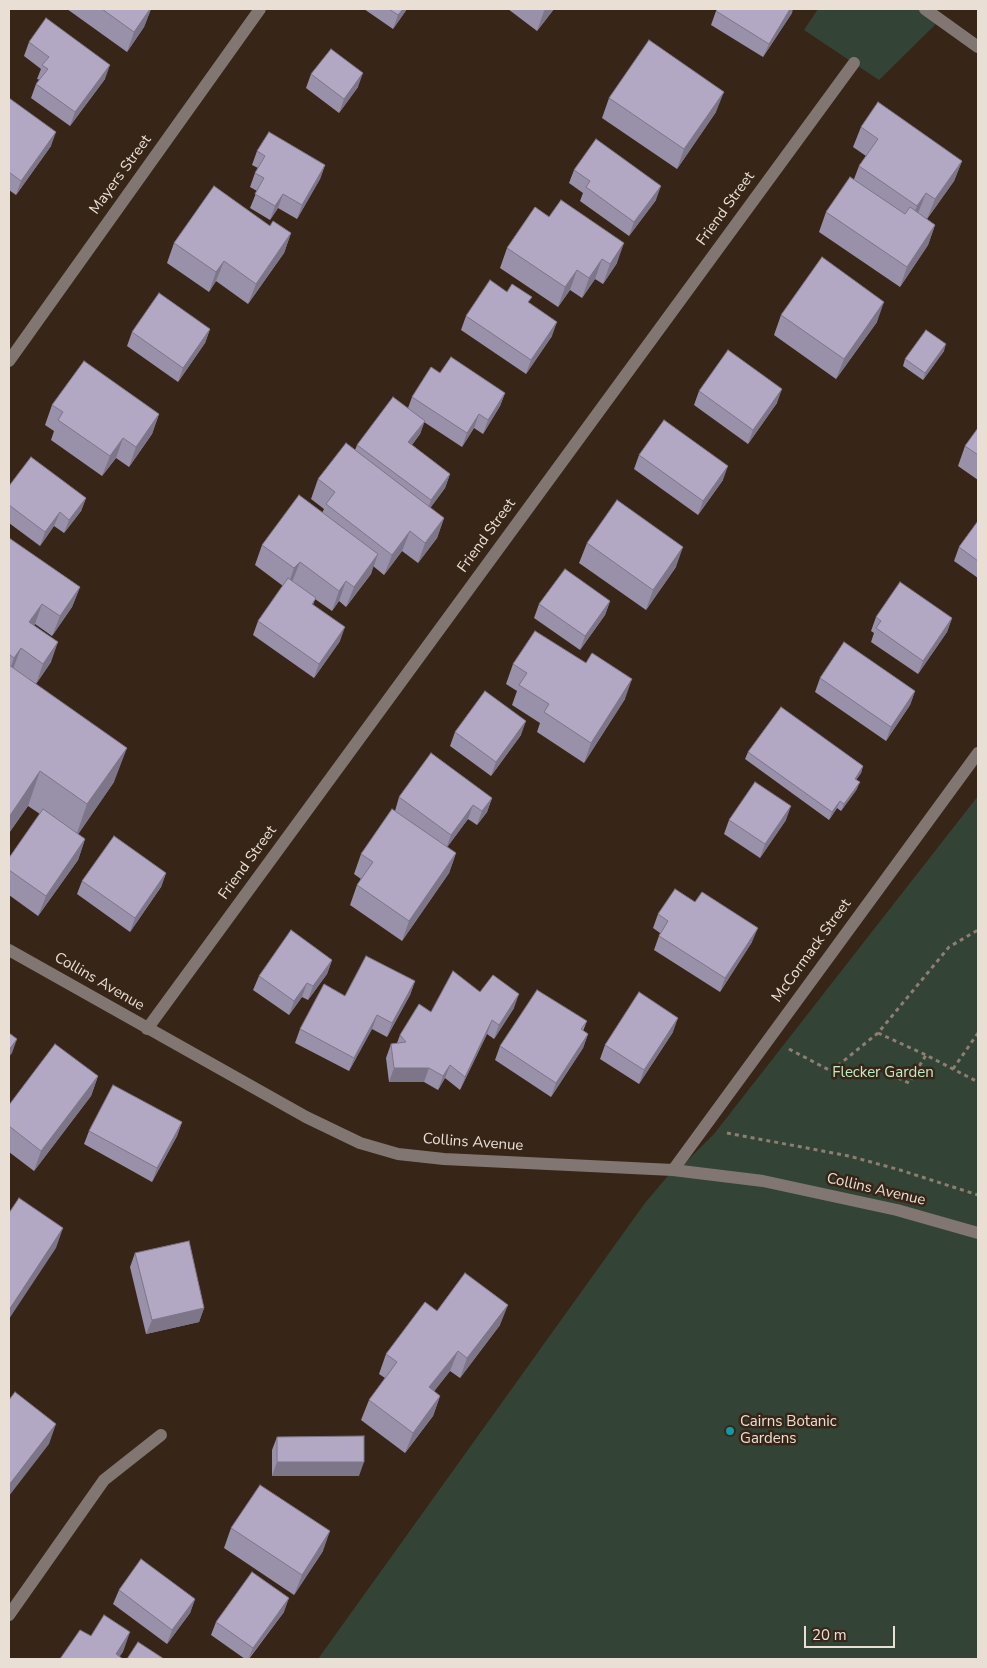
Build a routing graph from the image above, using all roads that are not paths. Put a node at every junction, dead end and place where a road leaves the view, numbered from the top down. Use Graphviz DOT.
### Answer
graph roads {
  1 [pos="260,9"];
  2 [pos="925,9"];
  3 [pos="978,47"];
  4 [pos="854,63"];
  5 [pos="9,361"];
  6 [pos="978,753"];
  7 [pos="9,950"];
  8 [pos="147,1029"];
  9 [pos="673,1170"];
  10 [pos="978,1233"];
  11 [pos="161,1435"];
  12 [pos="9,1615"];
  1 -- 5 [label="street, Mayers Street"];
  2 -- 3 [label="street"];
  4 -- 8 [label="street, Friend Street"];
  6 -- 9 [label="street, McCormack Street"];
  7 -- 8 [label="street, Collins Avenue"];
  8 -- 9 [label="street, Collins Avenue"];
  9 -- 10 [label="street, Collins Avenue"];
  11 -- 12 [label="street"];
}
